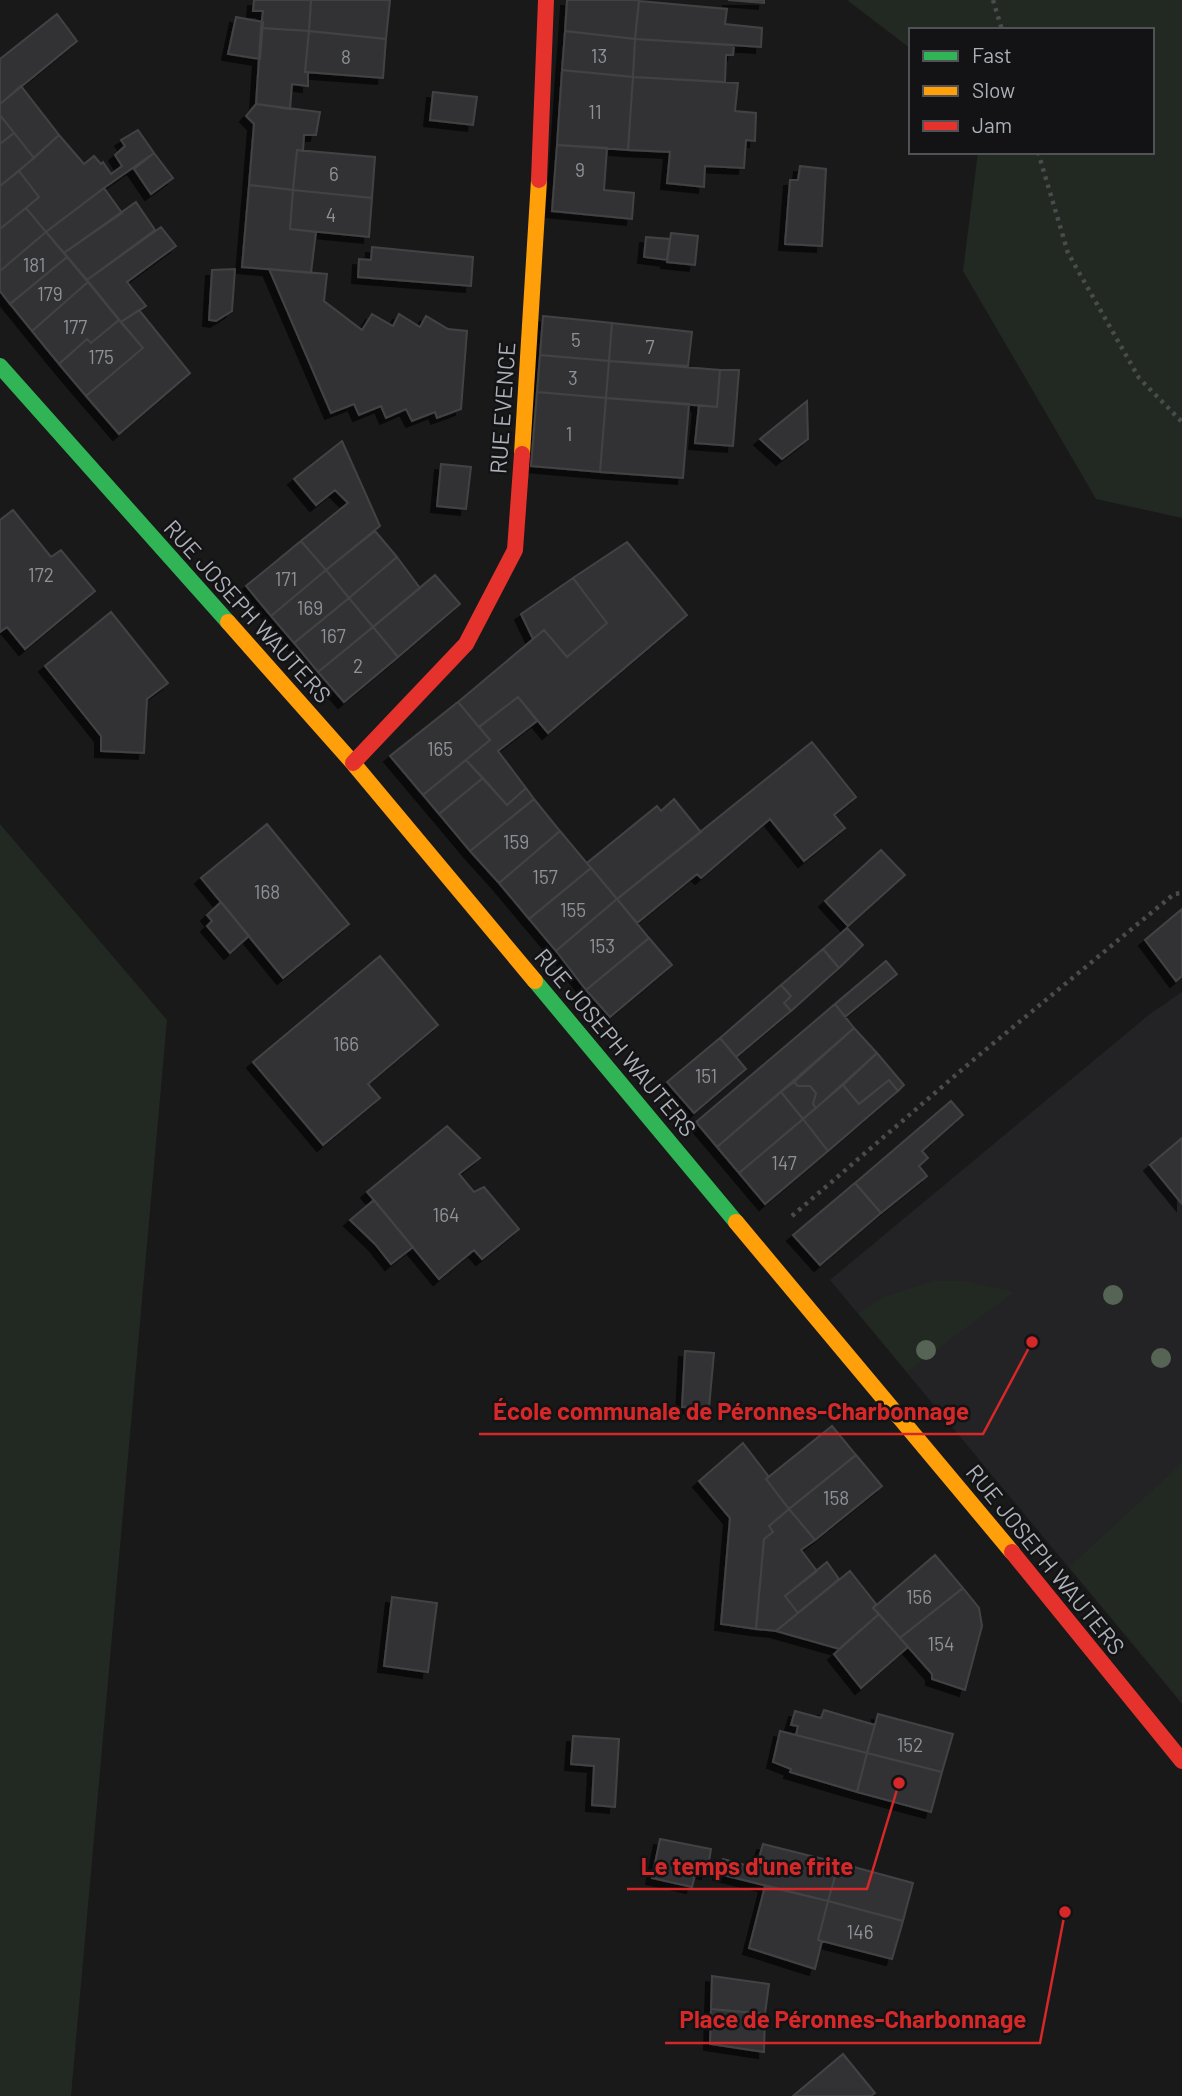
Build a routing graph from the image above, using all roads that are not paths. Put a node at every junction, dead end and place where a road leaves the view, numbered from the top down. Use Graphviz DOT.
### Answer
graph roads {
  1 [pos="546,0"];
  2 [pos="0,366"];
  3 [pos="353,763"];
  4 [pos="1182,1761"];
  1 -- 3 [label="street, RUE EVENCE"];
  2 -- 3 [label="street, RUE JOSEPH WAUTERS"];
  3 -- 4 [label="street, RUE JOSEPH WAUTERS"];
}
